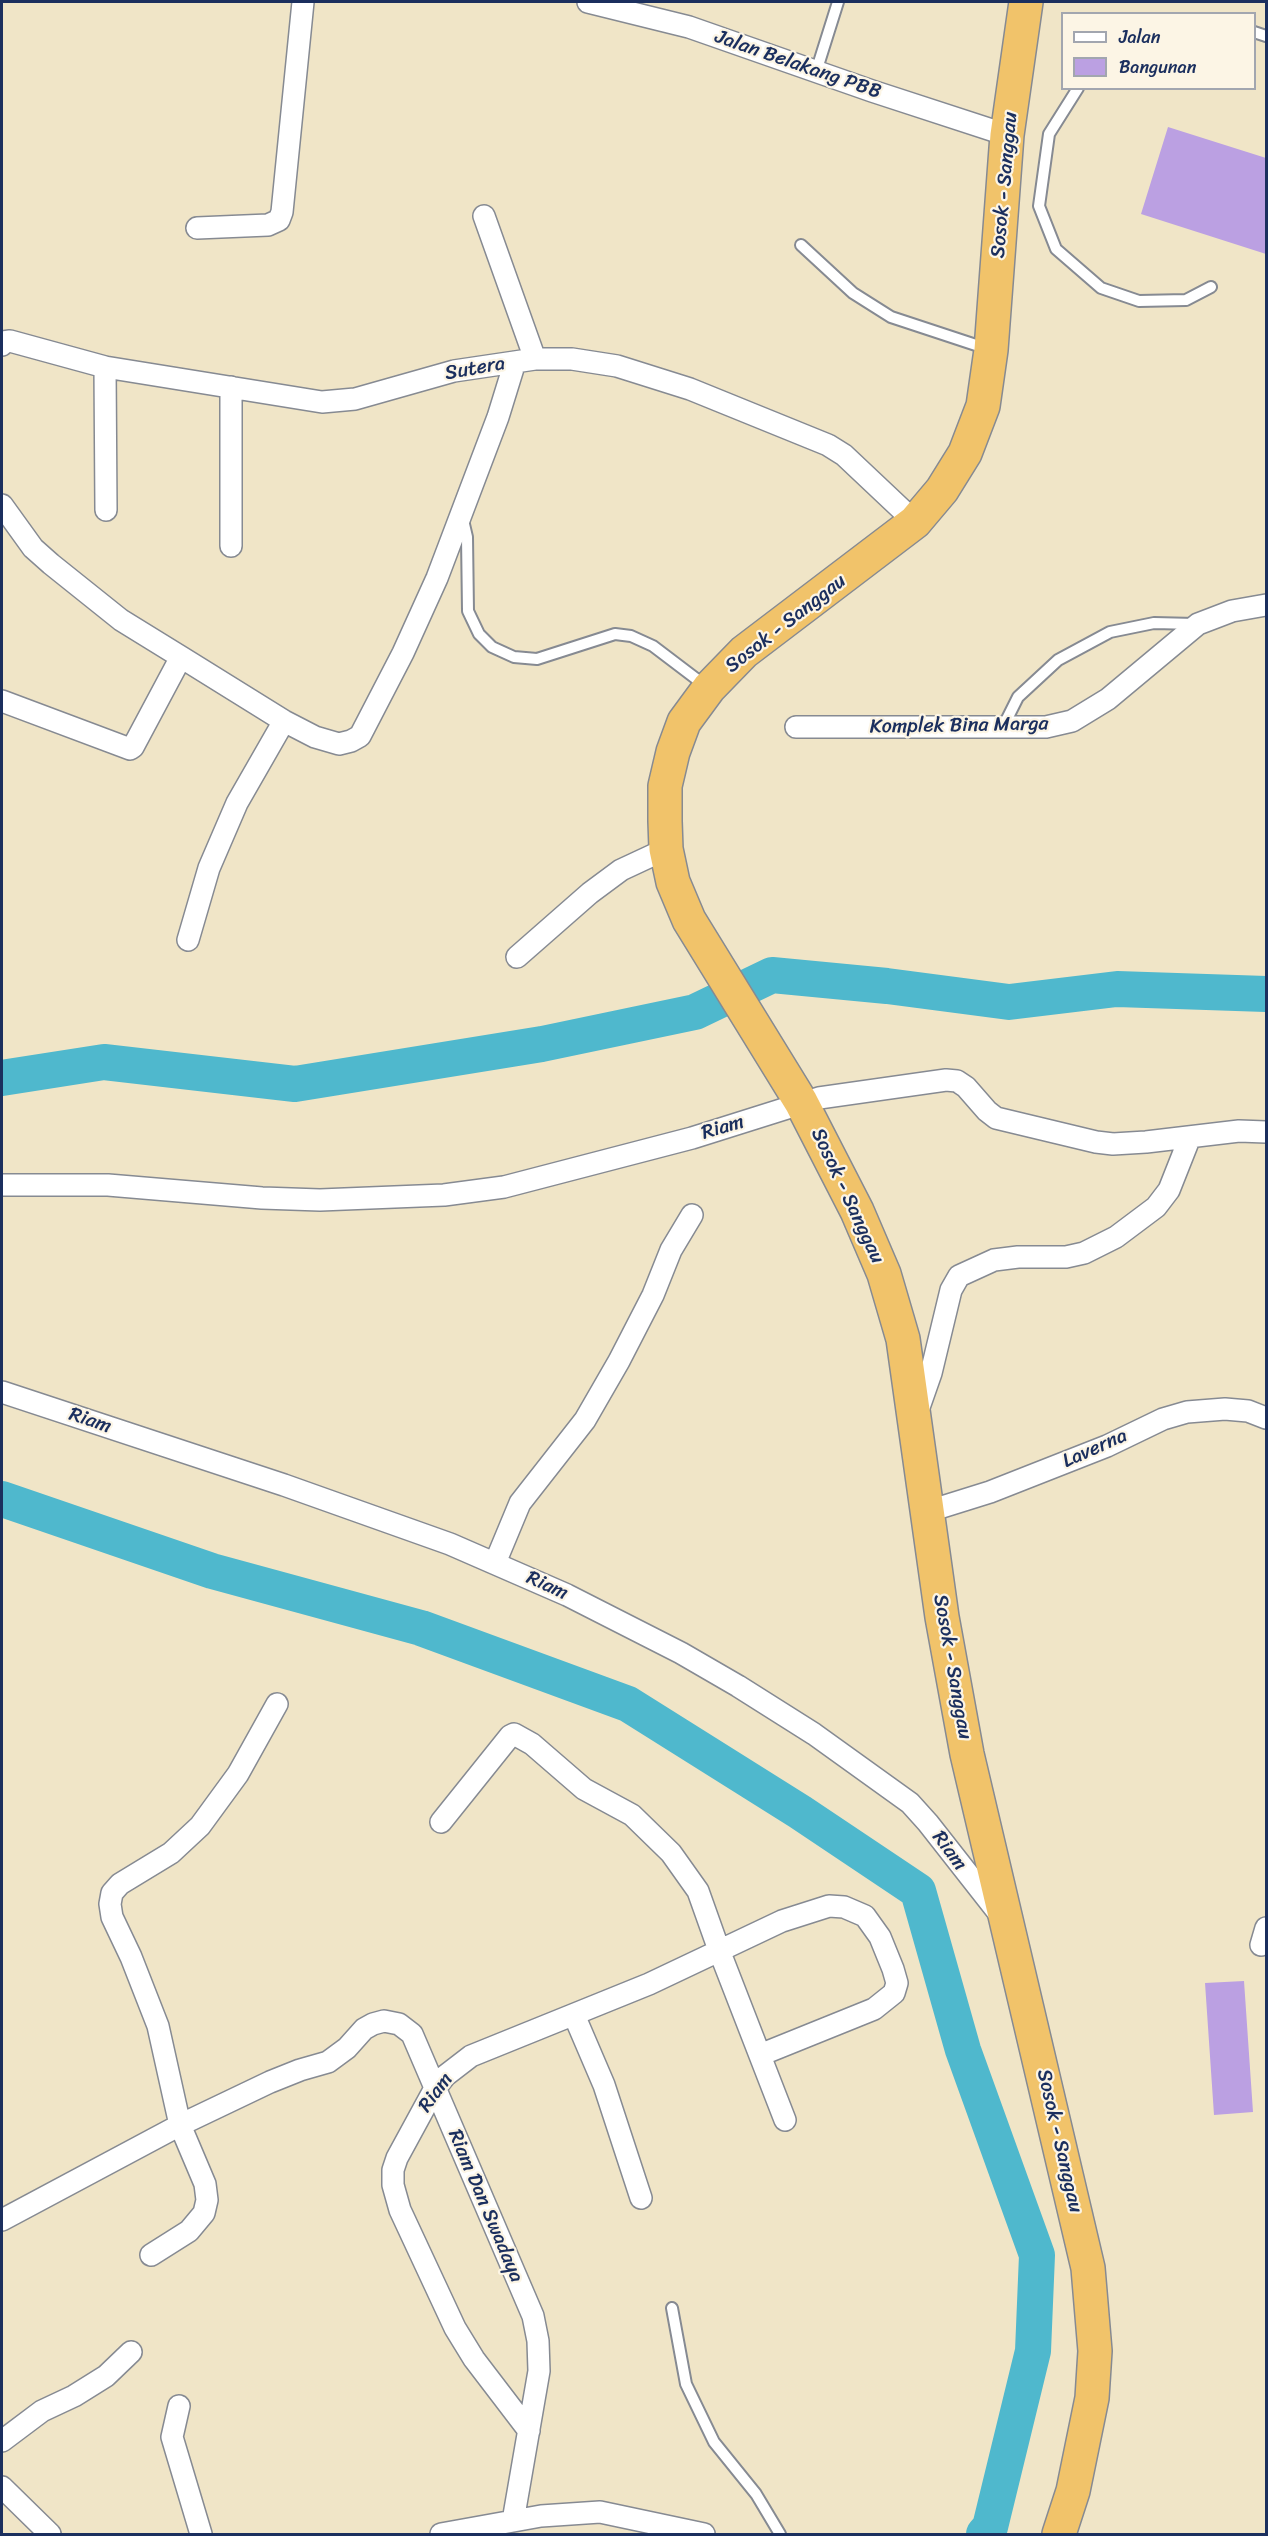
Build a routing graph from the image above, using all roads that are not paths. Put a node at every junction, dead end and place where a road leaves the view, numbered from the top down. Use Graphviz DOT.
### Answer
graph roads {
  1 [pos="303,2"];
  2 [pos="588,2"];
  3 [pos="838,2"];
  4 [pos="1026,2"];
  5 [pos="816,72"];
  6 [pos="1077,90"];
  7 [pos="1007,135"];
  8 [pos="484,216"];
  9 [pos="197,228"];
  10 [pos="801,245"];
  11 [pos="1211,287"];
  12 [pos="2,343"];
  13 [pos="991,350"];
  14 [pos="525,360"];
  15 [pos="105,367"];
  16 [pos="231,387"];
  17 [pos="2,505"];
  18 [pos="106,510"];
  19 [pos="461,514"];
  20 [pos="915,522"];
  21 [pos="231,546"];
  22 [pos="1266,605"];
  23 [pos="1198,624"];
  24 [pos="182,657"];
  25 [pos="709,688"];
  26 [pos="2,700"];
  27 [pos="284,721"];
  28 [pos="796,727"];
  29 [pos="1003,727"];
  30 [pos="666,849"];
  31 [pos="188,940"];
  32 [pos="518,957"];
  33 [pos="801,1102"];
  34 [pos="1266,1132"];
  35 [pos="1190,1137"];
  36 [pos="2,1185"];
  37 [pos="692,1215"];
  38 [pos="2,1392"];
  39 [pos="915,1418"];
  40 [pos="1266,1418"];
  41 [pos="926,1512"];
  42 [pos="495,1563"];
  43 [pos="277,1704"];
  44 [pos="441,1822"];
  45 [pos="1007,1924"];
  46 [pos="719,1950"];
  47 [pos="574,2014"];
  48 [pos="760,2055"];
  49 [pos="434,2090"];
  50 [pos="785,2120"];
  51 [pos="180,2125"];
  52 [pos="641,2198"];
  53 [pos="2,2220"];
  54 [pos="151,2254"];
  55 [pos="672,2308"];
  56 [pos="131,2352"];
  57 [pos="178,2406"];
  58 [pos="529,2431"];
  59 [pos="2,2441"];
  60 [pos="2,2487"];
  61 [pos="513,2521"];
  62 [pos="50,2535"];
  63 [pos="201,2535"];
  64 [pos="441,2535"];
  65 [pos="704,2535"];
  66 [pos="780,2535"];
  67 [pos="1059,2535"];
  1 -- 9 [label="street"];
  2 -- 5 [label="street, Jalan Belakang PBB"];
  3 -- 5 [label="lane"];
  4 -- 7 [label="highway, Sosok - Sanggau"];
  5 -- 7 [label="street, Jalan Belakang PBB"];
  6 -- 11 [label="lane"];
  7 -- 13 [label="highway, Sosok - Sanggau"];
  8 -- 14 [label="street"];
  10 -- 13 [label="lane"];
  12 -- 15 [label="street, Sutera"];
  13 -- 20 [label="highway, Sosok - Sanggau"];
  14 -- 16 [label="street, Sutera"];
  14 -- 19 [label="street"];
  14 -- 20 [label="street, Sutera"];
  15 -- 16 [label="street, Sutera"];
  15 -- 18 [label="street"];
  16 -- 21 [label="street"];
  17 -- 24 [label="street"];
  19 -- 25 [label="lane"];
  19 -- 27 [label="street"];
  20 -- 25 [label="highway, Sosok - Sanggau"];
  22 -- 23 [label="street, Komplek Bina Marga"];
  23 -- 29 [label="street, Komplek Bina Marga"];
  23 -- 29 [label="lane"];
  24 -- 26 [label="street"];
  24 -- 27 [label="street"];
  25 -- 30 [label="highway, Sosok - Sanggau"];
  27 -- 31 [label="street"];
  28 -- 29 [label="street, Komplek Bina Marga"];
  30 -- 32 [label="street"];
  30 -- 33 [label="highway, Sosok - Sanggau"];
  33 -- 35 [label="street, Riam"];
  33 -- 36 [label="street, Riam"];
  33 -- 39 [label="highway, Sosok - Sanggau"];
  34 -- 35 [label="street, Riam"];
  35 -- 39 [label="street"];
  37 -- 42 [label="street"];
  38 -- 42 [label="street, Riam"];
  39 -- 41 [label="highway, Sosok - Sanggau"];
  40 -- 41 [label="street, Laverna"];
  41 -- 45 [label="highway, Sosok - Sanggau"];
  42 -- 45 [label="street, Riam"];
  43 -- 51 [label="street"];
  44 -- 46 [label="street"];
  45 -- 67 [label="highway, Sosok - Sanggau"];
  46 -- 47 [label="street, Riam"];
  46 -- 48 [label="street"];
  46 -- 48 [label="street, Riam"];
  47 -- 49 [label="street, Riam"];
  47 -- 52 [label="street"];
  48 -- 50 [label="street"];
  49 -- 51 [label="street, Riam Dan Swadaya"];
  49 -- 58 [label="street, Riam Dan Swadaya"];
  49 -- 58 [label="street, Riam"];
  51 -- 53 [label="street, Riam Dan Swadaya"];
  51 -- 54 [label="street"];
  55 -- 66 [label="lane"];
  56 -- 59 [label="street"];
  57 -- 63 [label="street"];
  58 -- 61 [label="street, Riam Dan Swadaya"];
  60 -- 62 [label="street"];
  61 -- 64 [label="street"];
  61 -- 65 [label="street"];
}
